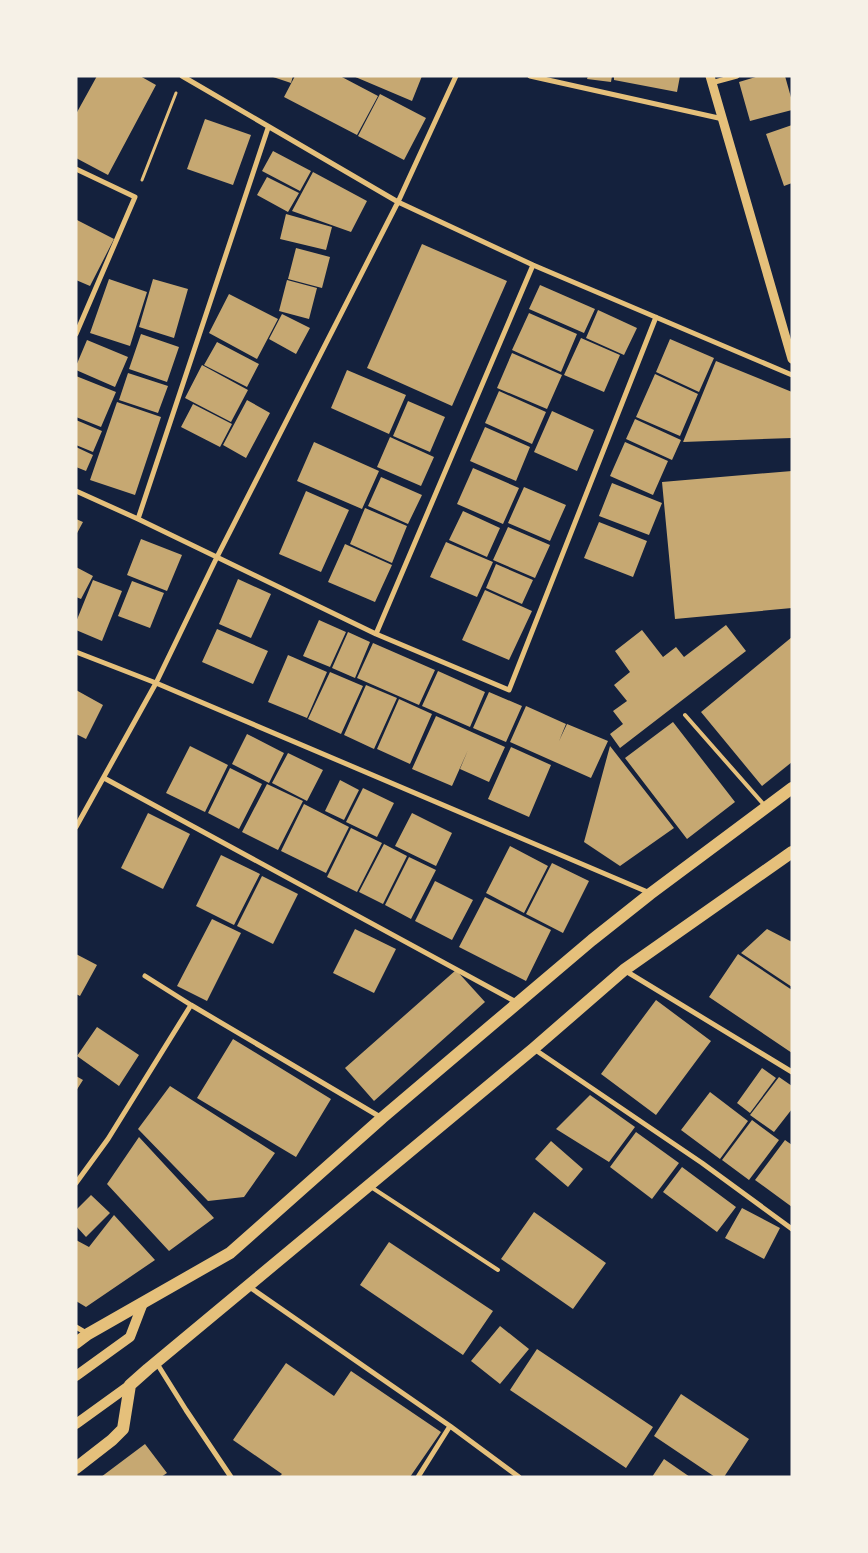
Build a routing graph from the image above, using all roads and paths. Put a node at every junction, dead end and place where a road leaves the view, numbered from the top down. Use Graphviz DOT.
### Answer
graph roads {
  1 [pos="456,76"];
  2 [pos="530,76"];
  3 [pos="737,76"];
  4 [pos="182,77"];
  5 [pos="711,79"];
  6 [pos="723,119"];
  7 [pos="268,128"];
  8 [pos="76,169"];
  9 [pos="136,197"];
  10 [pos="398,202"];
  11 [pos="533,264"];
  12 [pos="656,317"];
  13 [pos="76,334"];
  14 [pos="792,360"];
  15 [pos="792,375"];
  16 [pos="76,492"];
  17 [pos="138,519"];
  18 [pos="217,558"];
  19 [pos="376,634"];
  20 [pos="76,652"];
  21 [pos="156,683"];
  22 [pos="685,715"];
  23 [pos="104,778"];
  24 [pos="792,788"];
  25 [pos="767,808"];
  26 [pos="76,827"];
  27 [pos="792,852"];
  28 [pos="650,894"];
  29 [pos="624,970"];
  30 [pos="146,976"];
  31 [pos="518,1003"];
  32 [pos="191,1005"];
  33 [pos="534,1049"];
  34 [pos="792,1072"];
  35 [pos="382,1118"];
  36 [pos="76,1182"];
  37 [pos="369,1186"];
  38 [pos="792,1229"];
  39 [pos="498,1270"];
  40 [pos="248,1286"];
  41 [pos="143,1303"];
  42 [pos="76,1327"];
  43 [pos="88,1334"];
  44 [pos="76,1342"];
  45 [pos="156,1362"];
  46 [pos="76,1376"];
  47 [pos="130,1385"];
  48 [pos="76,1424"];
  49 [pos="450,1426"];
  50 [pos="76,1468"];
  51 [pos="516,1476"];
  52 [pos="231,1477"];
  53 [pos="418,1477"];
  1 -- 10 [label="street"];
  2 -- 6 [label="street"];
  3 -- 5 [label="street"];
  4 -- 7 [label="street"];
  4 -- 9 [label="path"];
  5 -- 6 [label="street"];
  6 -- 14 [label="street"];
  7 -- 10 [label="street"];
  7 -- 17 [label="street"];
  8 -- 9 [label="street"];
  9 -- 13 [label="street"];
  10 -- 11 [label="street"];
  10 -- 18 [label="street"];
  11 -- 12 [label="street"];
  11 -- 19 [label="street"];
  12 -- 15 [label="street"];
  12 -- 19 [label="street"];
  16 -- 17 [label="street"];
  17 -- 18 [label="street"];
  18 -- 19 [label="street"];
  18 -- 21 [label="street"];
  20 -- 21 [label="street"];
  21 -- 23 [label="street"];
  21 -- 28 [label="street"];
  22 -- 25 [label="lane"];
  23 -- 26 [label="street"];
  23 -- 31 [label="street"];
  24 -- 25 [label="main road"];
  25 -- 28 [label="main road"];
  27 -- 29 [label="main road"];
  28 -- 31 [label="main road"];
  29 -- 33 [label="main road"];
  29 -- 34 [label="street"];
  30 -- 32 [label="street"];
  31 -- 35 [label="main road"];
  32 -- 35 [label="street"];
  32 -- 36 [label="street"];
  33 -- 37 [label="main road"];
  33 -- 38 [label="street"];
  35 -- 41 [label="main road"];
  37 -- 39 [label="lane"];
  37 -- 40 [label="main road"];
  40 -- 45 [label="main road"];
  40 -- 49 [label="street"];
  41 -- 43 [label="main road"];
  41 -- 46 [label="main road"];
  42 -- 43 [label="street"];
  43 -- 44 [label="main road"];
  45 -- 47 [label="main road"];
  45 -- 52 [label="street"];
  47 -- 48 [label="main road"];
  47 -- 50 [label="main road"];
  49 -- 51 [label="street"];
  49 -- 53 [label="street"];
}
